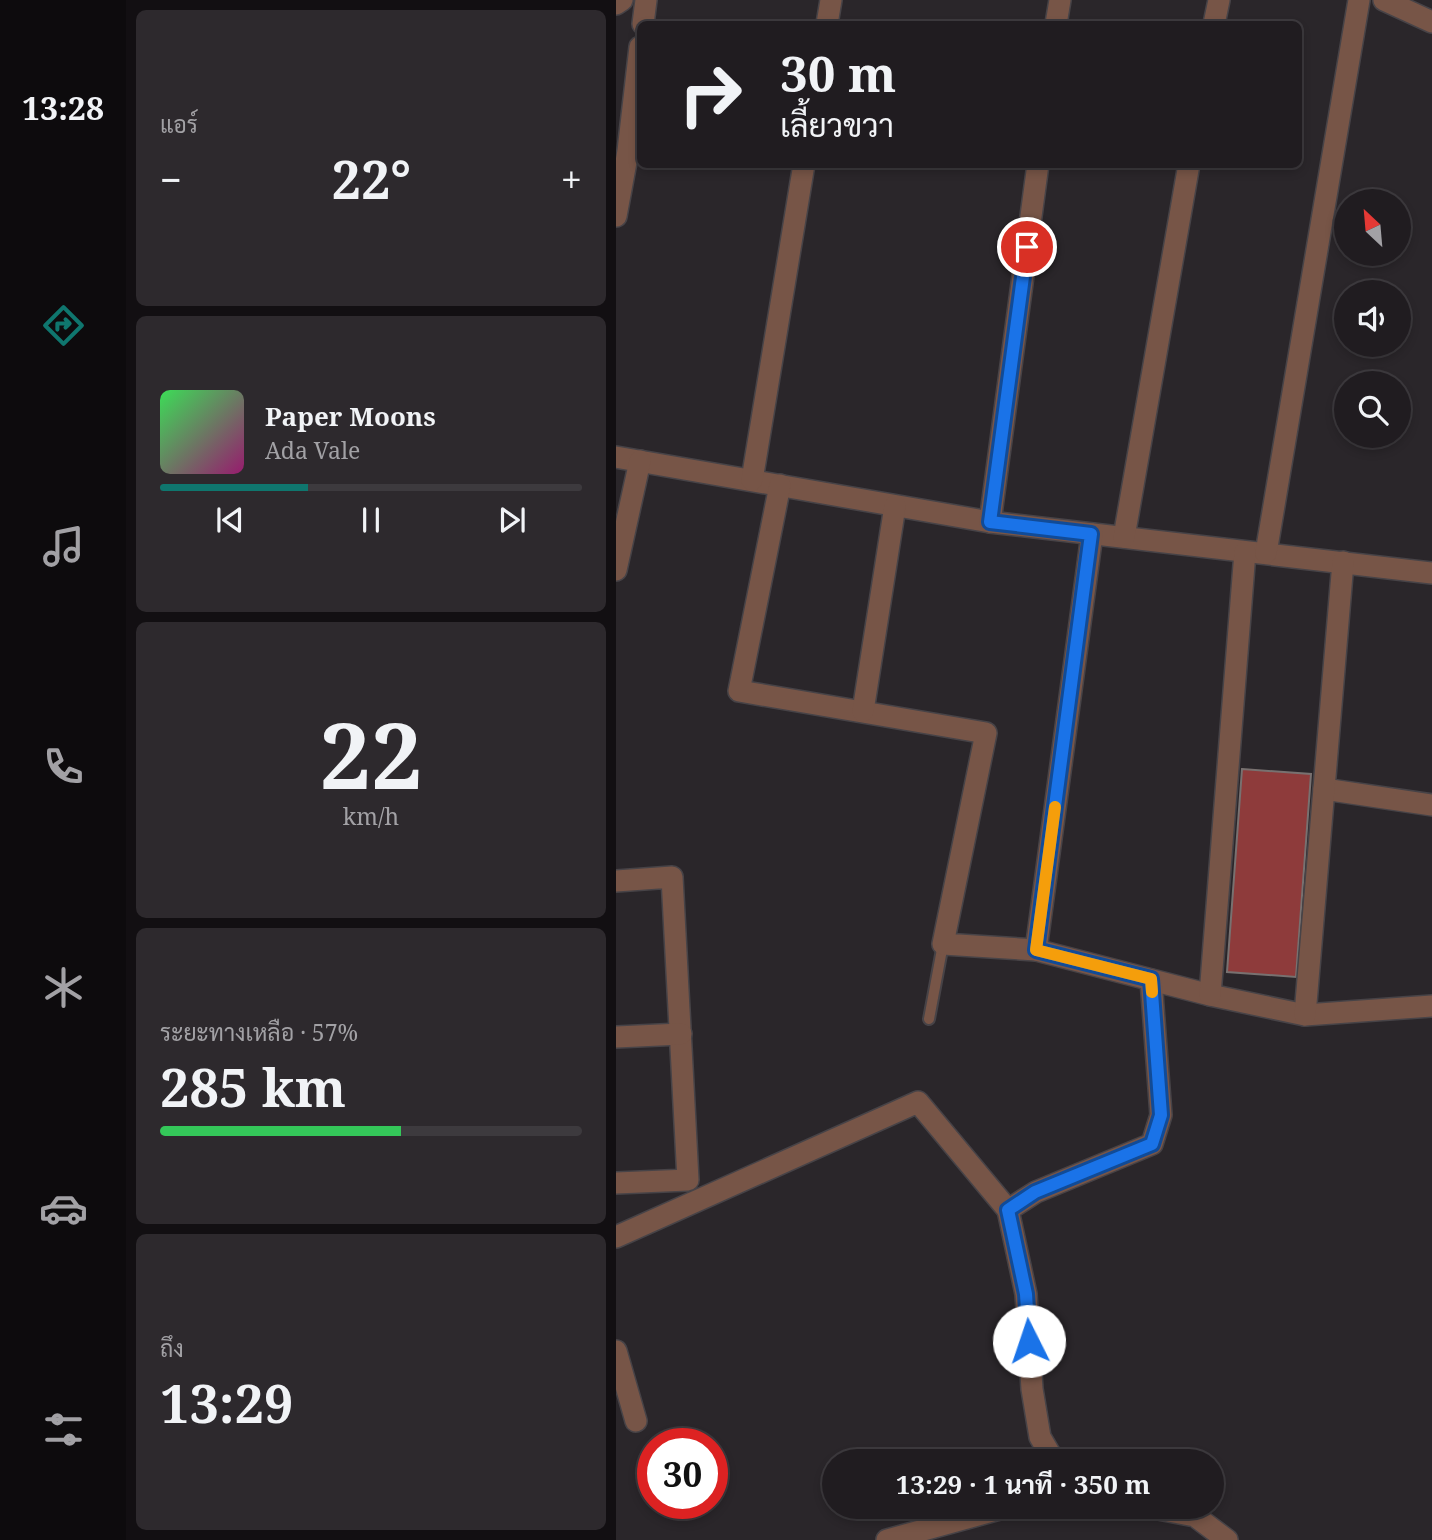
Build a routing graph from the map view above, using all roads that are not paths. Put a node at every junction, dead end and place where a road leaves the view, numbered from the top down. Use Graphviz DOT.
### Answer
graph roads {
  1 [pos="622,0"];
  2 [pos="646,0"];
  3 [pos="831,0"];
  4 [pos="1059,0"];
  5 [pos="1219,0"];
  6 [pos="1359,0"];
  7 [pos="1384,0"];
  8 [pos="616,4"];
  9 [pos="643,21"];
  10 [pos="828,21"];
  11 [pos="1056,21"];
  12 [pos="1215,21"];
  13 [pos="1432,22"];
  14 [pos="637,73"];
  15 [pos="803,168"];
  16 [pos="1037,168"];
  17 [pos="1188,168"];
  18 [pos="616,216"];
  19 [pos="616,457"];
  20 [pos="640,461"];
  21 [pos="752,480"];
  22 [pos="780,485"];
  23 [pos="895,506"];
  24 [pos="990,522"];
  25 [pos="1091,534"];
  26 [pos="1124,537"];
  27 [pos="1255,552"];
  28 [pos="1343,562"];
  29 [pos="616,570"];
  30 [pos="1432,572"];
  31 [pos="863,711"];
  32 [pos="1324,789"];
  33 [pos="1432,805"];
  34 [pos="616,881"];
  35 [pos="943,944"];
  36 [pos="1036,950"];
  37 [pos="1151,979"];
  38 [pos="1210,995"];
  39 [pos="1432,1006"];
  40 [pos="1305,1015"];
  41 [pos="929,1019"];
  42 [pos="681,1034"];
  43 [pos="616,1037"];
  44 [pos="616,1183"];
  45 [pos="1008,1210"];
  46 [pos="616,1237"];
  47 [pos="616,1351"];
  48 [pos="636,1421"];
  49 [pos="1047,1449"];
  50 [pos="963,1519"];
  51 [pos="1199,1519"];
  52 [pos="887,1540"];
  53 [pos="1227,1540"];
  1 -- 8 [label="street"];
  2 -- 9 [label="street"];
  3 -- 10 [label="street"];
  4 -- 11 [label="street"];
  5 -- 12 [label="street"];
  6 -- 27 [label="street"];
  7 -- 13 [label="street"];
  14 -- 18 [label="street"];
  15 -- 21 [label="street"];
  16 -- 24 [label="street"];
  17 -- 26 [label="street"];
  19 -- 20 [label="street"];
  20 -- 21 [label="street"];
  20 -- 29 [label="street"];
  21 -- 22 [label="street"];
  22 -- 23 [label="street"];
  22 -- 31 [label="street"];
  23 -- 24 [label="street"];
  23 -- 31 [label="street"];
  24 -- 25 [label="street"];
  25 -- 26 [label="street"];
  25 -- 36 [label="street"];
  26 -- 27 [label="street"];
  27 -- 28 [label="street"];
  27 -- 38 [label="street"];
  28 -- 30 [label="street"];
  28 -- 32 [label="street"];
  31 -- 35 [label="street"];
  32 -- 33 [label="street"];
  32 -- 40 [label="street"];
  34 -- 42 [label="street"];
  35 -- 36 [label="street"];
  35 -- 41 [label="lane"];
  36 -- 37 [label="street"];
  37 -- 38 [label="street"];
  37 -- 45 [label="street"];
  38 -- 40 [label="street"];
  39 -- 40 [label="street"];
  42 -- 43 [label="street"];
  42 -- 44 [label="street"];
  45 -- 46 [label="street"];
  45 -- 49 [label="street"];
  47 -- 48 [label="street"];
  50 -- 52 [label="street"];
  51 -- 53 [label="street"];
}
